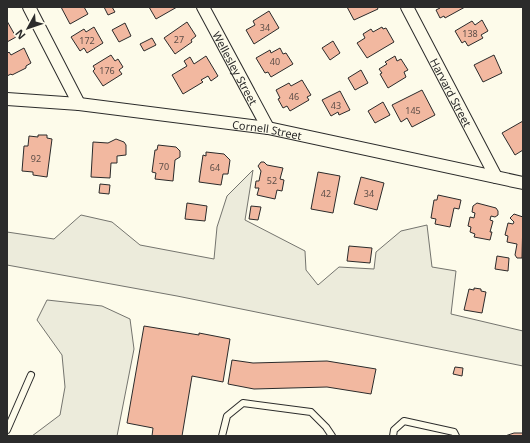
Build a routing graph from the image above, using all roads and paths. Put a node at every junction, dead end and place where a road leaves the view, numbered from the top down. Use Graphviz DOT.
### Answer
graph roads {
  1 [pos="29,7"];
  2 [pos="203,7"];
  3 [pos="407,7"];
  4 [pos="7,99"];
  5 [pos="79,104"];
  6 [pos="268,128"];
  7 [pos="496,177"];
  8 [pos="523,183"];
  9 [pos="31,375"];
  10 [pos="7,430"];
  11 [pos="222,436"];
  12 [pos="332,436"];
  13 [pos="393,436"];
  14 [pos="456,436"];
  1 -- 5 [label="street"];
  2 -- 6 [label="street, Wellesley Street"];
  3 -- 7 [label="street, Harvard Street"];
  4 -- 5 [label="street, Cornell Street"];
  5 -- 6 [label="street, Cornell Street"];
  6 -- 7 [label="street, Cornell Street"];
  7 -- 8 [label="street, Cornell Street"];
  9 -- 10 [label="lane"];
  11 -- 12 [label="lane"];
  13 -- 14 [label="lane"];
}
